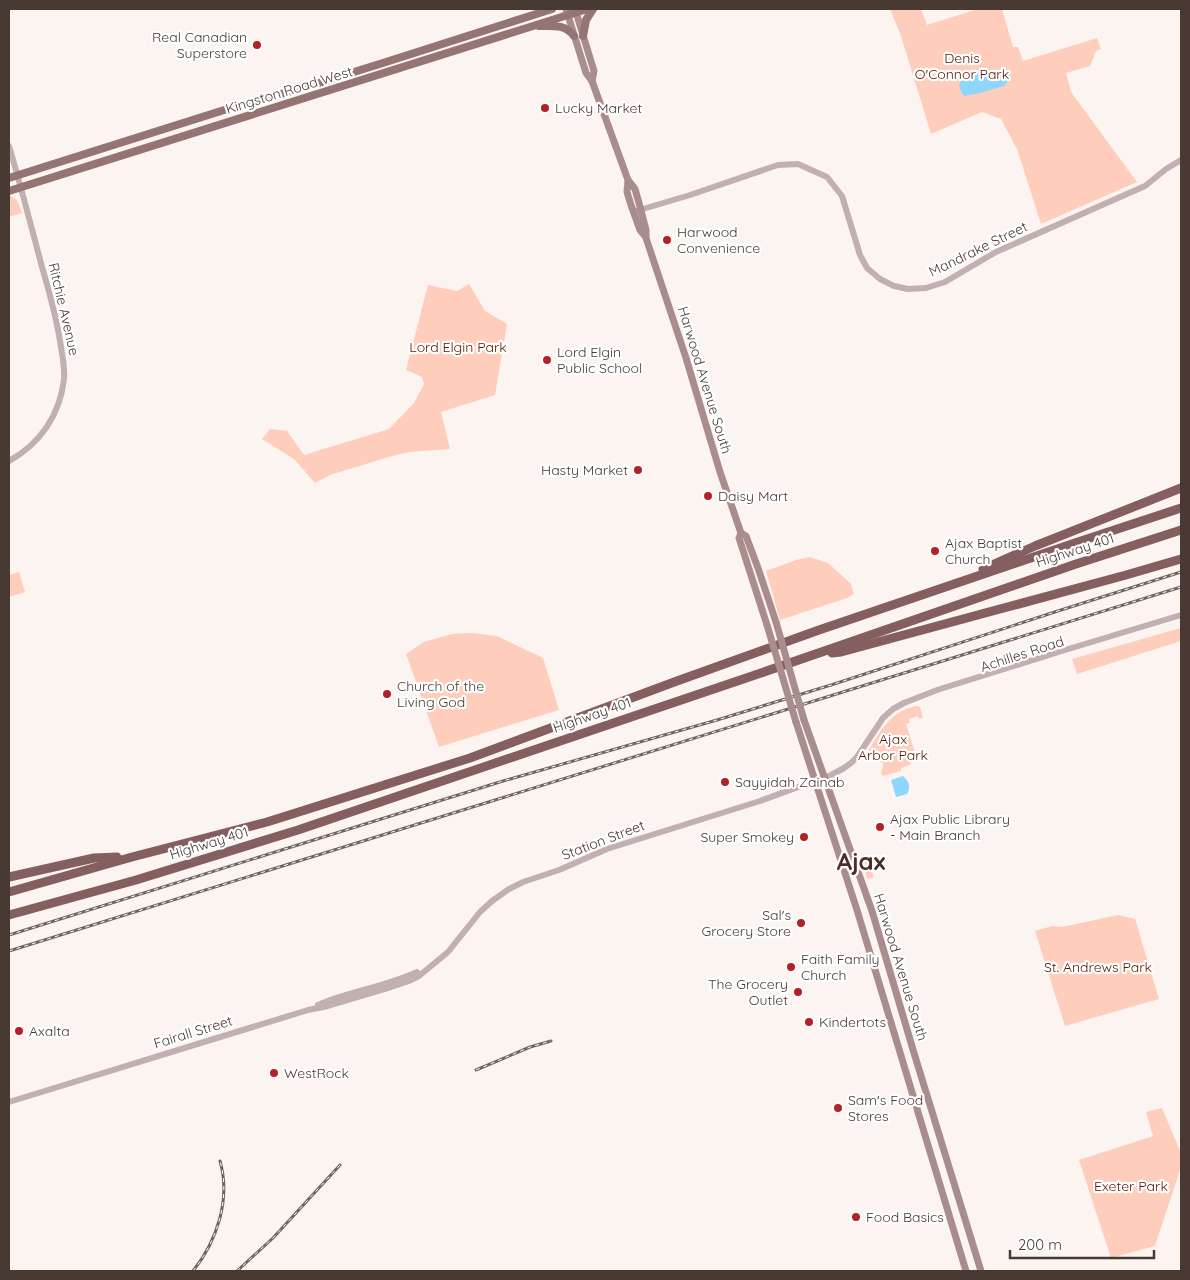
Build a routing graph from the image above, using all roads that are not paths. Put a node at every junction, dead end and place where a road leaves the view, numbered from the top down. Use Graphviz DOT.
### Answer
graph roads {
  1 [pos="549,9"];
  2 [pos="587,9"];
  3 [pos="594,9"];
  4 [pos="576,11"];
  5 [pos="567,12"];
  6 [pos="535,25"];
  7 [pos="574,36"];
  8 [pos="583,36"];
  9 [pos="592,81"];
  10 [pos="9,146"];
  11 [pos="1181,160"];
  12 [pos="18,175"];
  13 [pos="9,178"];
  14 [pos="20,187"];
  15 [pos="9,191"];
  16 [pos="637,211"];
  17 [pos="9,460"];
  18 [pos="1181,488"];
  19 [pos="1181,508"];
  20 [pos="1181,530"];
  21 [pos="741,532"];
  22 [pos="1181,559"];
  23 [pos="935,591"];
  24 [pos="1181,615"];
  25 [pos="817,654"];
  26 [pos="800,721"];
  27 [pos="824,778"];
  28 [pos="815,781"];
  29 [pos="132,857"];
  30 [pos="9,877"];
  31 [pos="9,892"];
  32 [pos="9,916"];
  33 [pos="428,968"];
  34 [pos="385,990"];
  35 [pos="308,1010"];
  36 [pos="903,1014"];
  37 [pos="889,1018"];
  38 [pos="9,1102"];
  39 [pos="966,1271"];
  40 [pos="981,1271"];
  1 -- 12 [label="main road, Kingston Road West"];
  2 -- 4 [label="main road, Kingston Road West"];
  3 -- 8 [label="main road"];
  4 -- 5 [label="main road, Kingston Road West"];
  4 -- 8 [label="main road, Harwood Avenue South"];
  5 -- 6 [label="main road, Kingston Road West"];
  5 -- 7 [label="main road, Harwood Avenue South"];
  6 -- 7 [label="main road"];
  6 -- 14 [label="main road, Kingston Road West"];
  7 -- 9 [label="main road, Harwood Avenue South"];
  8 -- 9 [label="main road, Harwood Avenue South"];
  9 -- 16 [label="main road, Harwood Avenue South"];
  10 -- 12 [label="street, Ritchie Avenue"];
  11 -- 16 [label="street, Mandrake Street"];
  12 -- 13 [label="main road, Kingston Road West"];
  12 -- 14 [label="street, Ritchie Avenue"];
  14 -- 15 [label="main road, Kingston Road West"];
  14 -- 17 [label="street, Ritchie Avenue"];
  16 -- 21 [label="main road, Harwood Avenue South"];
  18 -- 23 [label="highway"];
  19 -- 23 [label="highway, Highway 401"];
  20 -- 25 [label="highway, Highway 401"];
  21 -- 26 [label="main road, Harwood Avenue South, bridge"];
  21 -- 26 [label="main road, Harwood Avenue South, bridge"];
  22 -- 25 [label="highway"];
  23 -- 29 [label="highway, Highway 401"];
  24 -- 27 [label="street, Achilles Road"];
  25 -- 32 [label="highway, Highway 401"];
  26 -- 27 [label="main road, Harwood Avenue South"];
  26 -- 28 [label="main road, Harwood Avenue South"];
  27 -- 28 [label="street, Achilles Road"];
  27 -- 36 [label="main road, Harwood Avenue South"];
  28 -- 33 [label="street, Station Street"];
  28 -- 37 [label="main road, Harwood Avenue South"];
  29 -- 30 [label="highway"];
  29 -- 31 [label="highway, Highway 401"];
  33 -- 34 [label="street, Station Street"];
  33 -- 35 [label="street, Station Street"];
  34 -- 35 [label="street, Fairall Street"];
  35 -- 38 [label="street, Fairall Street"];
  36 -- 37 [label="main road"];
  36 -- 40 [label="main road, Harwood Avenue South"];
  37 -- 39 [label="main road, Harwood Avenue South"];
}
